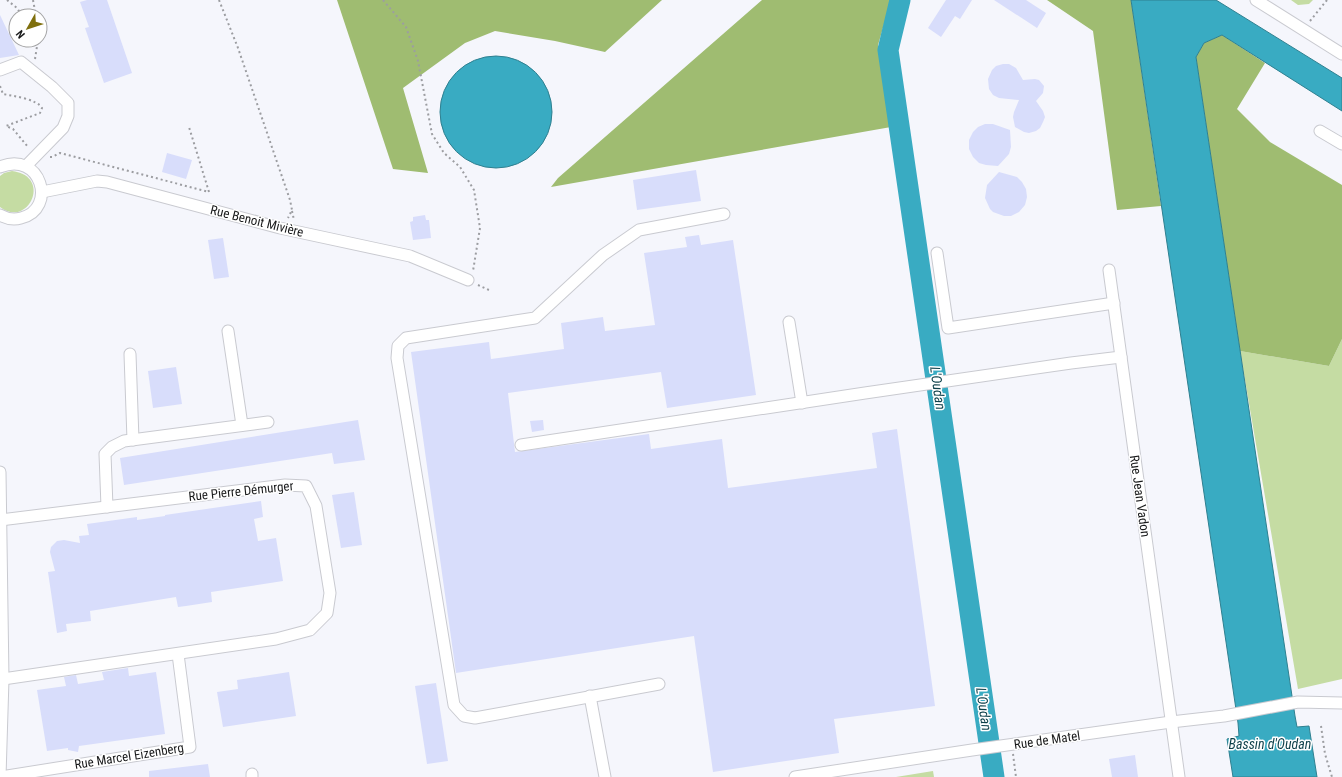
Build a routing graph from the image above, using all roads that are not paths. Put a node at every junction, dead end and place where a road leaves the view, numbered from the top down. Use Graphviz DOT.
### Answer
graph roads {
  1 [pos="1256,0"];
  2 [pos="1342,54"];
  3 [pos="0,70"];
  4 [pos="1320,131"];
  5 [pos="1342,144"];
  6 [pos="26,166"];
  7 [pos="0,167"];
  8 [pos="42,192"];
  9 [pos="724,214"];
  10 [pos="0,219"];
  11 [pos="937,253"];
  12 [pos="1109,270"];
  13 [pos="468,280"];
  14 [pos="1114,303"];
  15 [pos="789,322"];
  16 [pos="228,331"];
  17 [pos="130,354"];
  18 [pos="1121,357"];
  19 [pos="802,403"];
  20 [pos="268,422"];
  21 [pos="242,425"];
  22 [pos="133,440"];
  23 [pos="520,445"];
  24 [pos="0,472"];
  25 [pos="107,507"];
  26 [pos="0,520"];
  27 [pos="178,654"];
  28 [pos="3,679"];
  29 [pos="659,684"];
  30 [pos="590,696"];
  31 [pos="1342,703"];
  32 [pos="1171,722"];
  33 [pos="0,777"];
  34 [pos="605,777"];
  35 [pos="795,777"];
  36 [pos="1179,777"];
  1 -- 2 [label="street"];
  3 -- 6 [label="street"];
  4 -- 5 [label="street"];
  6 -- 7 [label="street"];
  6 -- 8 [label="street"];
  8 -- 10 [label="street"];
  8 -- 13 [label="street, Rue Benoit Mivière"];
  9 -- 30 [label="street"];
  11 -- 14 [label="street"];
  12 -- 14 [label="street, Rue Jean Vadon"];
  14 -- 18 [label="street, Rue Jean Vadon"];
  15 -- 19 [label="street"];
  16 -- 21 [label="street"];
  17 -- 22 [label="street"];
  18 -- 19 [label="street"];
  18 -- 32 [label="street, Rue Jean Vadon"];
  19 -- 23 [label="street"];
  20 -- 21 [label="street"];
  21 -- 22 [label="street"];
  22 -- 25 [label="street"];
  24 -- 26 [label="street"];
  25 -- 26 [label="street, Rue Pierre Démurger"];
  25 -- 27 [label="street, Rue Pierre Démurger"];
  26 -- 28 [label="street"];
  27 -- 28 [label="street, Rue Pierre Démurger"];
  27 -- 33 [label="street, Rue Marcel Eizenberg"];
  28 -- 33 [label="street"];
  29 -- 30 [label="street"];
  30 -- 34 [label="street"];
  31 -- 32 [label="street, Rue de Matel"];
  32 -- 35 [label="street, Rue de Matel"];
  32 -- 36 [label="street, Rue Jean Vadon"];
}
